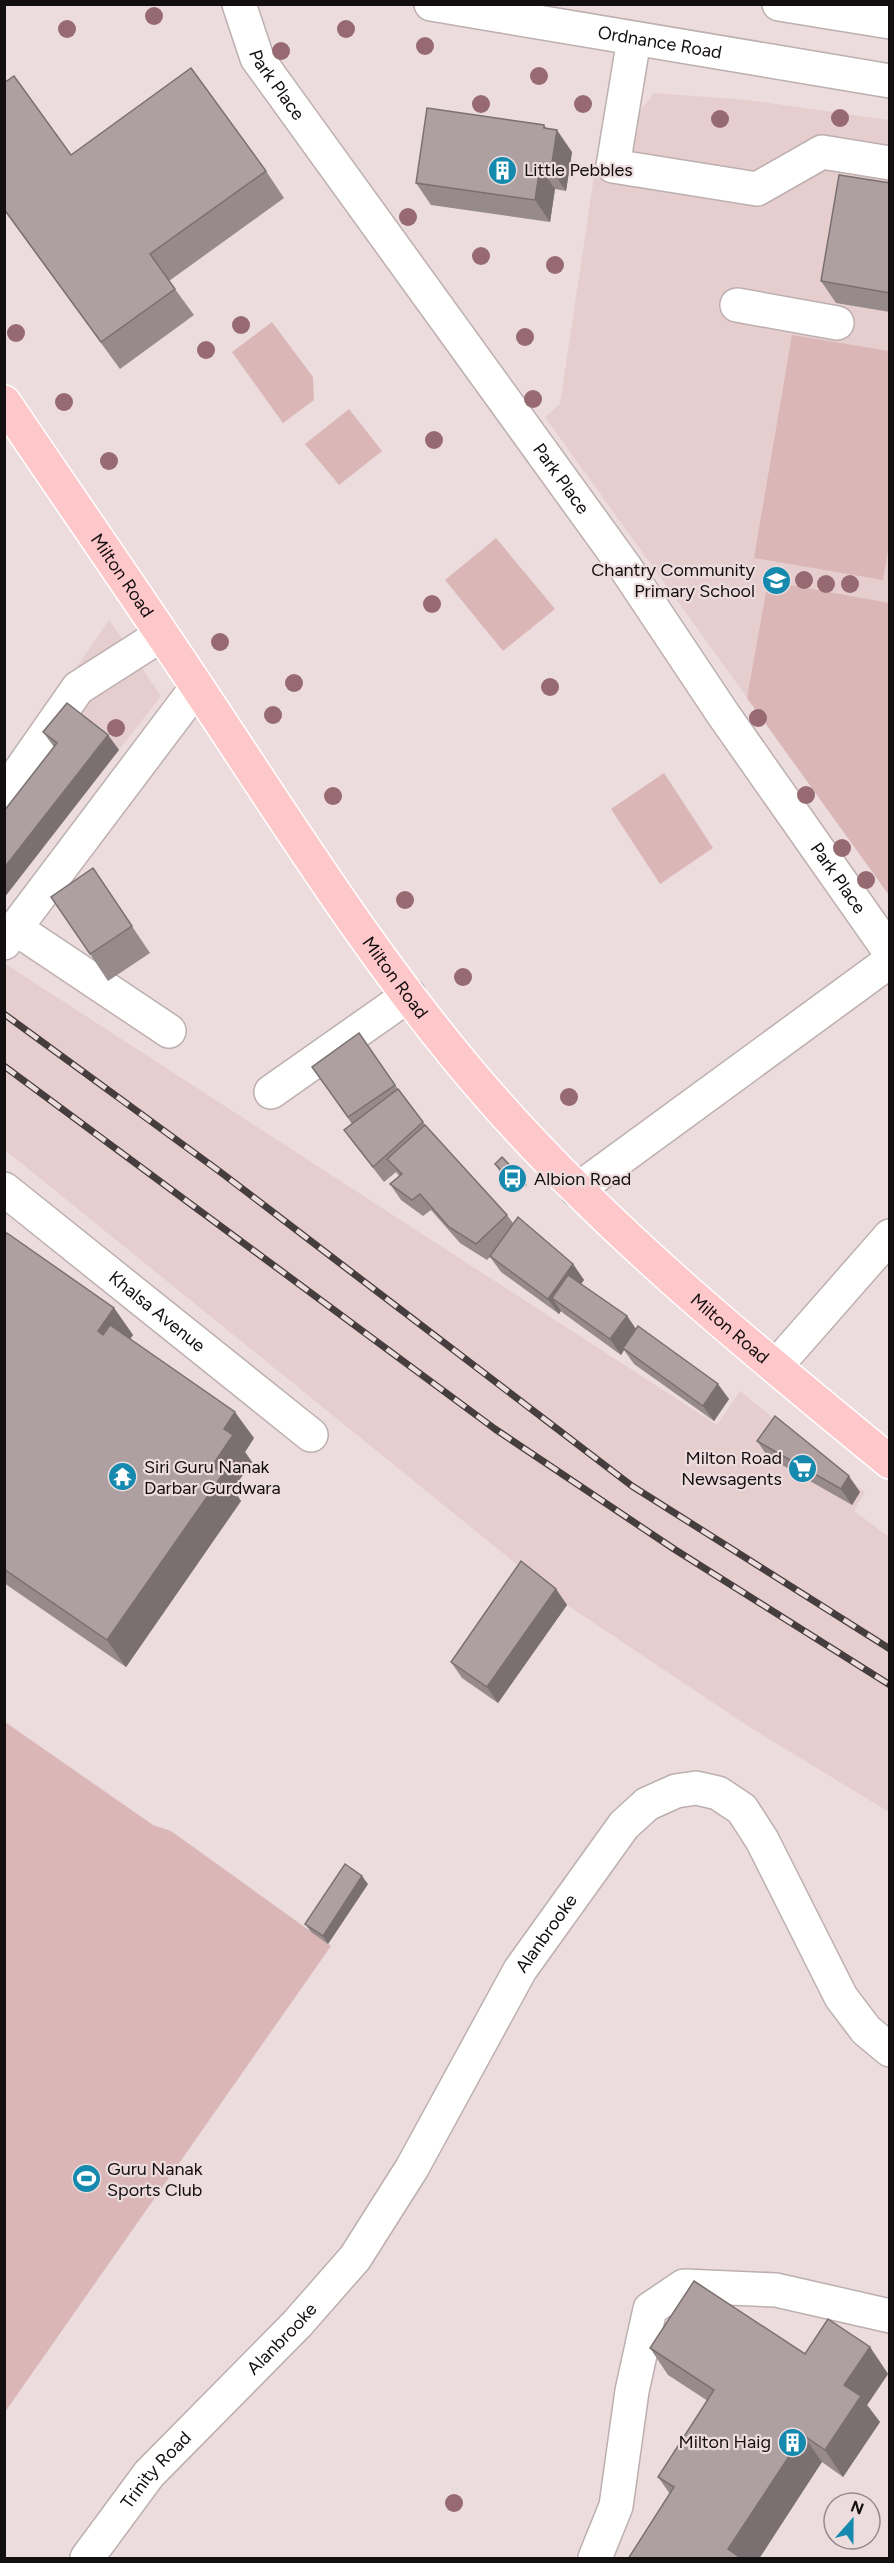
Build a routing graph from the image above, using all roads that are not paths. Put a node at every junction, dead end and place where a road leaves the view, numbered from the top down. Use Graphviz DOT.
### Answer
graph roads {
  1 [pos="239,4"];
  2 [pos="431,4"];
  3 [pos="779,4"];
  4 [pos="890,22"];
  5 [pos="634,39"];
  6 [pos="890,81"];
  7 [pos="890,164"];
  8 [pos="737,305"];
  9 [pos="837,322"];
  10 [pos="4,402"];
  11 [pos="161,635"];
  12 [pos="197,687"];
  13 [pos="4,794"];
  14 [pos="10,936"];
  15 [pos="890,952"];
  16 [pos="890,961"];
  17 [pos="409,995"];
  18 [pos="169,1032"];
  19 [pos="271,1092"];
  20 [pos="4,1189"];
  21 [pos="577,1190"];
  22 [pos="890,1236"];
  23 [pos="776,1366"];
  24 [pos="311,1434"];
  25 [pos="890,1462"];
  26 [pos="890,2050"];
  27 [pos="890,2316"];
  28 [pos="235,2388"];
  29 [pos="87,2559"];
  30 [pos="595,2559"];
  1 -- 15 [label="street, Park Place"];
  2 -- 5 [label="street, Ordnance Road"];
  3 -- 4 [label="street"];
  5 -- 6 [label="street, Ordnance Road"];
  5 -- 7 [label="street"];
  8 -- 9 [label="street"];
  10 -- 11 [label="main road, Milton Road"];
  11 -- 12 [label="main road, Milton Road"];
  11 -- 13 [label="street"];
  12 -- 14 [label="street"];
  12 -- 17 [label="main road, Milton Road"];
  14 -- 18 [label="street"];
  16 -- 21 [label="street"];
  17 -- 19 [label="street"];
  17 -- 21 [label="main road, Milton Road"];
  20 -- 24 [label="street, Khalsa Avenue"];
  21 -- 23 [label="main road, Milton Road"];
  22 -- 23 [label="street"];
  23 -- 25 [label="main road, Milton Road"];
  26 -- 28 [label="street, Alanbrooke"];
  27 -- 30 [label="street"];
  28 -- 29 [label="street, Trinity Road"];
}
